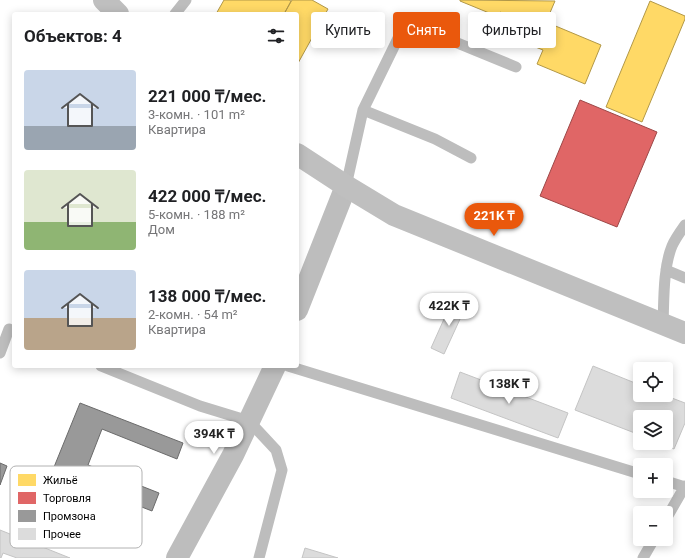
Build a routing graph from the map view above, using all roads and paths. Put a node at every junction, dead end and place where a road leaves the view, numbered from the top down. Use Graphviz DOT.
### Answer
graph roads {
  1 [pos="104,0"];
  2 [pos="186,0"];
  3 [pos="116,12"];
  4 [pos="177,12"];
  5 [pos="516,67"];
  6 [pos="363,110"];
  7 [pos="299,155"];
  8 [pos="471,158"];
  9 [pos="346,186"];
  10 [pos="685,225"];
  11 [pos="666,270"];
  12 [pos="685,278"];
  13 [pos="299,305"];
  14 [pos="663,324"];
  15 [pos="8,329"];
  16 [pos="685,333"];
  17 [pos="0,352"];
  18 [pos="106,368"];
  19 [pos="274,368"];
  20 [pos="295,368"];
  21 [pos="249,421"];
  22 [pos="633,472"];
  23 [pos="673,484"];
  24 [pos="685,487"];
  25 [pos="673,507"];
  26 [pos="650,546"];
  27 [pos="177,558"];
  28 [pos="260,558"];
  29 [pos="643,558"];
  1 -- 3 [label="street"];
  2 -- 4 [label="lane"];
  5 -- 6 [label="lane"];
  6 -- 8 [label="lane"];
  6 -- 9 [label="lane"];
  7 -- 9 [label="street"];
  9 -- 13 [label="street"];
  9 -- 14 [label="street"];
  10 -- 11 [label="lane"];
  11 -- 12 [label="lane"];
  11 -- 14 [label="lane"];
  14 -- 16 [label="street"];
  15 -- 17 [label="lane"];
  18 -- 21 [label="lane"];
  19 -- 21 [label="street"];
  20 -- 22 [label="lane"];
  21 -- 27 [label="street"];
  21 -- 28 [label="lane"];
  23 -- 24 [label="lane"];
  24 -- 25 [label="lane"];
  26 -- 29 [label="lane"];
}
